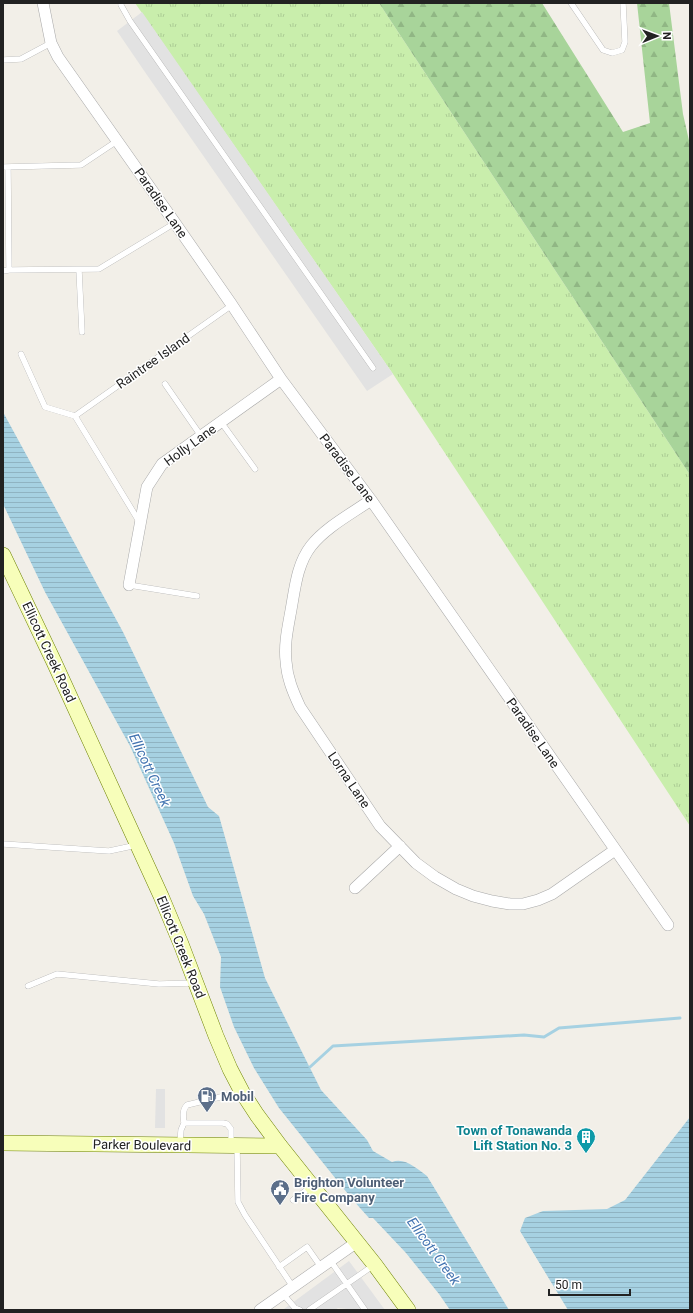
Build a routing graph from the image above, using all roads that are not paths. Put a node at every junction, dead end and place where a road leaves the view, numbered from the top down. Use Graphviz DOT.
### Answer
graph roads {
  1 [pos="43,3"];
  2 [pos="571,3"];
  3 [pos="624,3"];
  4 [pos="121,4"];
  5 [pos="51,43"];
  6 [pos="3,60"];
  7 [pos="117,141"];
  8 [pos="6,167"];
  9 [pos="175,223"];
  10 [pos="79,270"];
  11 [pos="6,271"];
  12 [pos="232,305"];
  13 [pos="82,332"];
  14 [pos="21,354"];
  15 [pos="373,368"];
  16 [pos="281,379"];
  17 [pos="165,384"];
  18 [pos="75,416"];
  19 [pos="221,422"];
  20 [pos="201,436"];
  21 [pos="255,469"];
  22 [pos="371,500"];
  23 [pos="141,525"];
  24 [pos="3,555"];
  25 [pos="129,585"];
  26 [pos="197,596"];
  27 [pos="3,844"];
  28 [pos="138,845"];
  29 [pos="400,846"];
  30 [pos="615,850"];
  31 [pos="355,888"];
  32 [pos="668,925"];
  33 [pos="196,983"];
  34 [pos="28,986"];
  35 [pos="242,1092"];
  36 [pos="184,1123"];
  37 [pos="3,1143"];
  38 [pos="179,1145"];
  39 [pos="234,1146"];
  40 [pos="280,1146"];
  41 [pos="313,1185"];
  42 [pos="293,1200"];
  43 [pos="357,1242"];
  44 [pos="330,1260"];
  45 [pos="375,1265"];
  46 [pos="279,1267"];
  47 [pos="321,1267"];
  48 [pos="346,1284"];
  49 [pos="293,1287"];
  50 [pos="283,1294"];
  51 [pos="260,1310"];
  52 [pos="300,1310"];
  53 [pos="309,1310"];
  54 [pos="365,1310"];
  55 [pos="408,1310"];
  1 -- 5 [label="street, Paradise Lane"];
  2 -- 3 [label="lane"];
  4 -- 15 [label="lane"];
  5 -- 6 [label="lane"];
  5 -- 7 [label="street, Paradise Lane"];
  7 -- 8 [label="lane"];
  7 -- 9 [label="street, Paradise Lane"];
  8 -- 11 [label="lane"];
  9 -- 10 [label="lane"];
  9 -- 12 [label="street, Paradise Lane"];
  10 -- 11 [label="lane"];
  10 -- 13 [label="lane"];
  12 -- 16 [label="street, Paradise Lane"];
  12 -- 18 [label="lane, Raintree Island"];
  14 -- 18 [label="lane"];
  16 -- 19 [label="street, Holly Lane"];
  16 -- 22 [label="street, Paradise Lane"];
  17 -- 20 [label="lane"];
  18 -- 23 [label="lane"];
  19 -- 20 [label="street, Holly Lane"];
  19 -- 21 [label="lane"];
  20 -- 23 [label="street, Holly Lane"];
  22 -- 29 [label="street, Lorna Lane"];
  22 -- 30 [label="street, Paradise Lane"];
  23 -- 25 [label="street, Holly Lane"];
  24 -- 28 [label="street, Ellicott Creek Road"];
  25 -- 26 [label="lane"];
  27 -- 28 [label="lane"];
  28 -- 33 [label="street, Ellicott Creek Road"];
  29 -- 30 [label="street, Lorna Lane"];
  29 -- 31 [label="street"];
  30 -- 32 [label="street, Paradise Lane"];
  33 -- 34 [label="lane"];
  33 -- 35 [label="street, Ellicott Creek Road"];
  35 -- 36 [label="lane"];
  35 -- 40 [label="street, Ellicott Creek Road"];
  36 -- 38 [label="lane"];
  36 -- 39 [label="lane"];
  37 -- 38 [label="street, Parker Boulevard"];
  38 -- 39 [label="street, Parker Boulevard"];
  39 -- 40 [label="street, Parker Boulevard"];
  39 -- 46 [label="lane"];
  40 -- 41 [label="street, Ellicott Creek Road"];
  41 -- 42 [label="lane"];
  41 -- 43 [label="street, Ellicott Creek Road"];
  43 -- 44 [label="street"];
  43 -- 45 [label="street, Ellicott Creek Road"];
  44 -- 47 [label="street"];
  44 -- 48 [label="lane"];
  45 -- 48 [label="lane"];
  45 -- 55 [label="street, Ellicott Creek Road"];
  46 -- 47 [label="lane"];
  46 -- 49 [label="lane"];
  47 -- 49 [label="street"];
  48 -- 53 [label="lane"];
  48 -- 54 [label="lane"];
  49 -- 50 [label="street"];
  50 -- 51 [label="street"];
  50 -- 52 [label="lane"];
}
